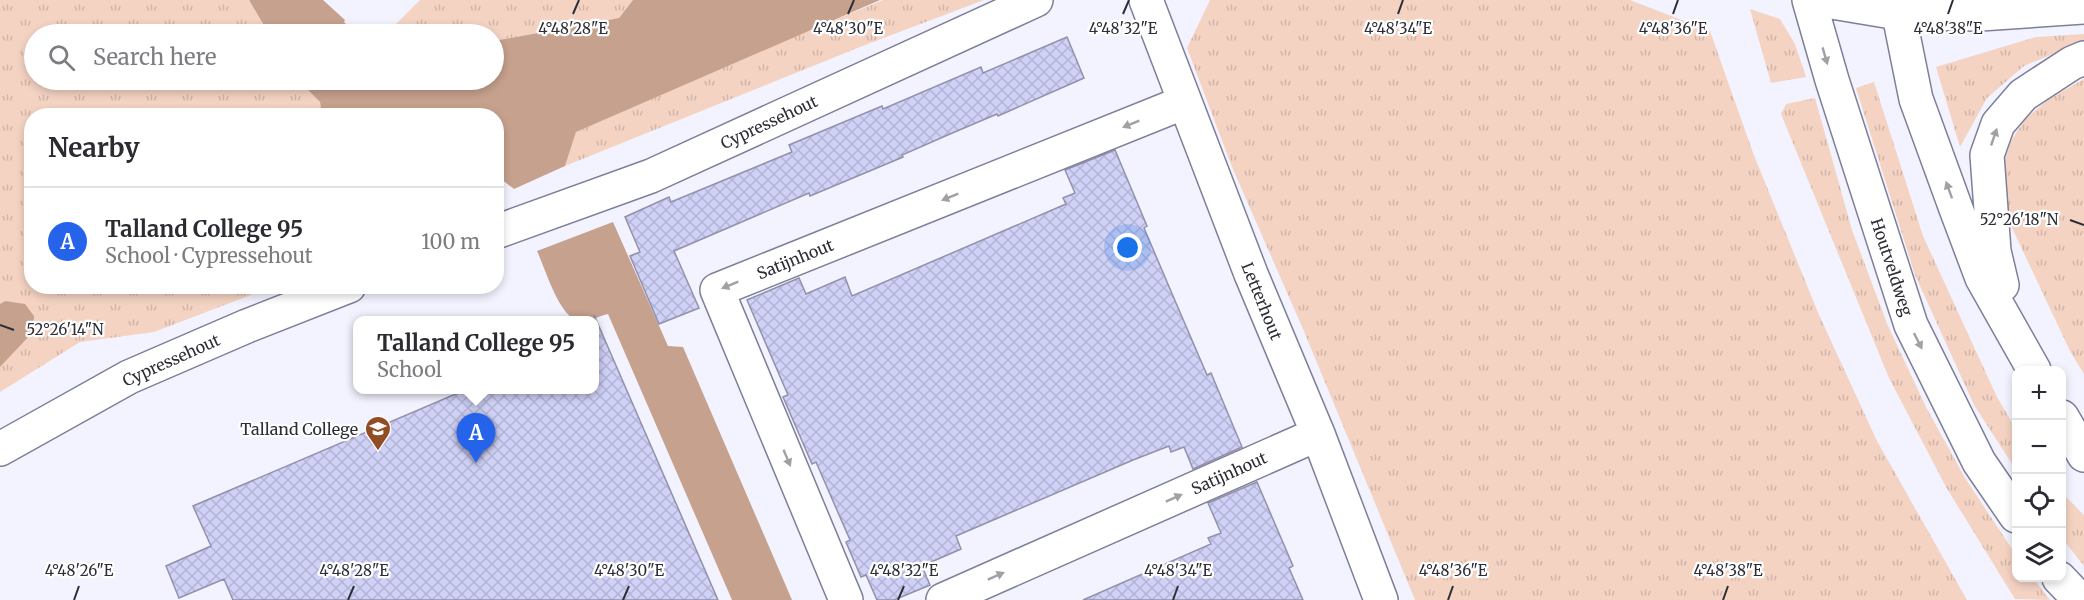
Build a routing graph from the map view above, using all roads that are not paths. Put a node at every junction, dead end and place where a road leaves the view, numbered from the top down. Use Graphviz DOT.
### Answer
graph roads {
  1 [pos="1036,0"];
  2 [pos="1146,0"];
  3 [pos="1809,0"];
  4 [pos="1820,0"];
  5 [pos="1897,7"];
  6 [pos="2084,7"];
  7 [pos="2084,58"];
  8 [pos="1185,102"];
  9 [pos="504,229"];
  10 [pos="329,294"];
  11 [pos="2015,339"];
  12 [pos="2032,366"];
  13 [pos="2063,420"];
  14 [pos="1318,434"];
  15 [pos="0,449"];
  16 [pos="2084,455"];
  17 [pos="2012,510"];
  18 [pos="2063,582"];
  19 [pos="846,600"];
  20 [pos="943,600"];
  21 [pos="1382,600"];
  22 [pos="2080,600"];
  1 -- 9 [label="street, Cypressehout"];
  2 -- 8 [label="street, Letterhout"];
  3 -- 17 [label="street, Houtveldweg, one-way"];
  4 -- 5 [label="street"];
  5 -- 6 [label="street"];
  11 -- 5 [label="street, one-way"];
  11 -- 7 [label="street, one-way"];
  8 -- 14 [label="street, Letterhout"];
  8 -- 19 [label="street, Satijnhout, one-way"];
  10 -- 15 [label="street, Cypressehout"];
  11 -- 12 [label="street"];
  13 -- 16 [label="street"];
  20 -- 14 [label="street, Satijnhout, one-way"];
  14 -- 21 [label="street, Letterhout"];
  18 -- 22 [label="street"];
}
